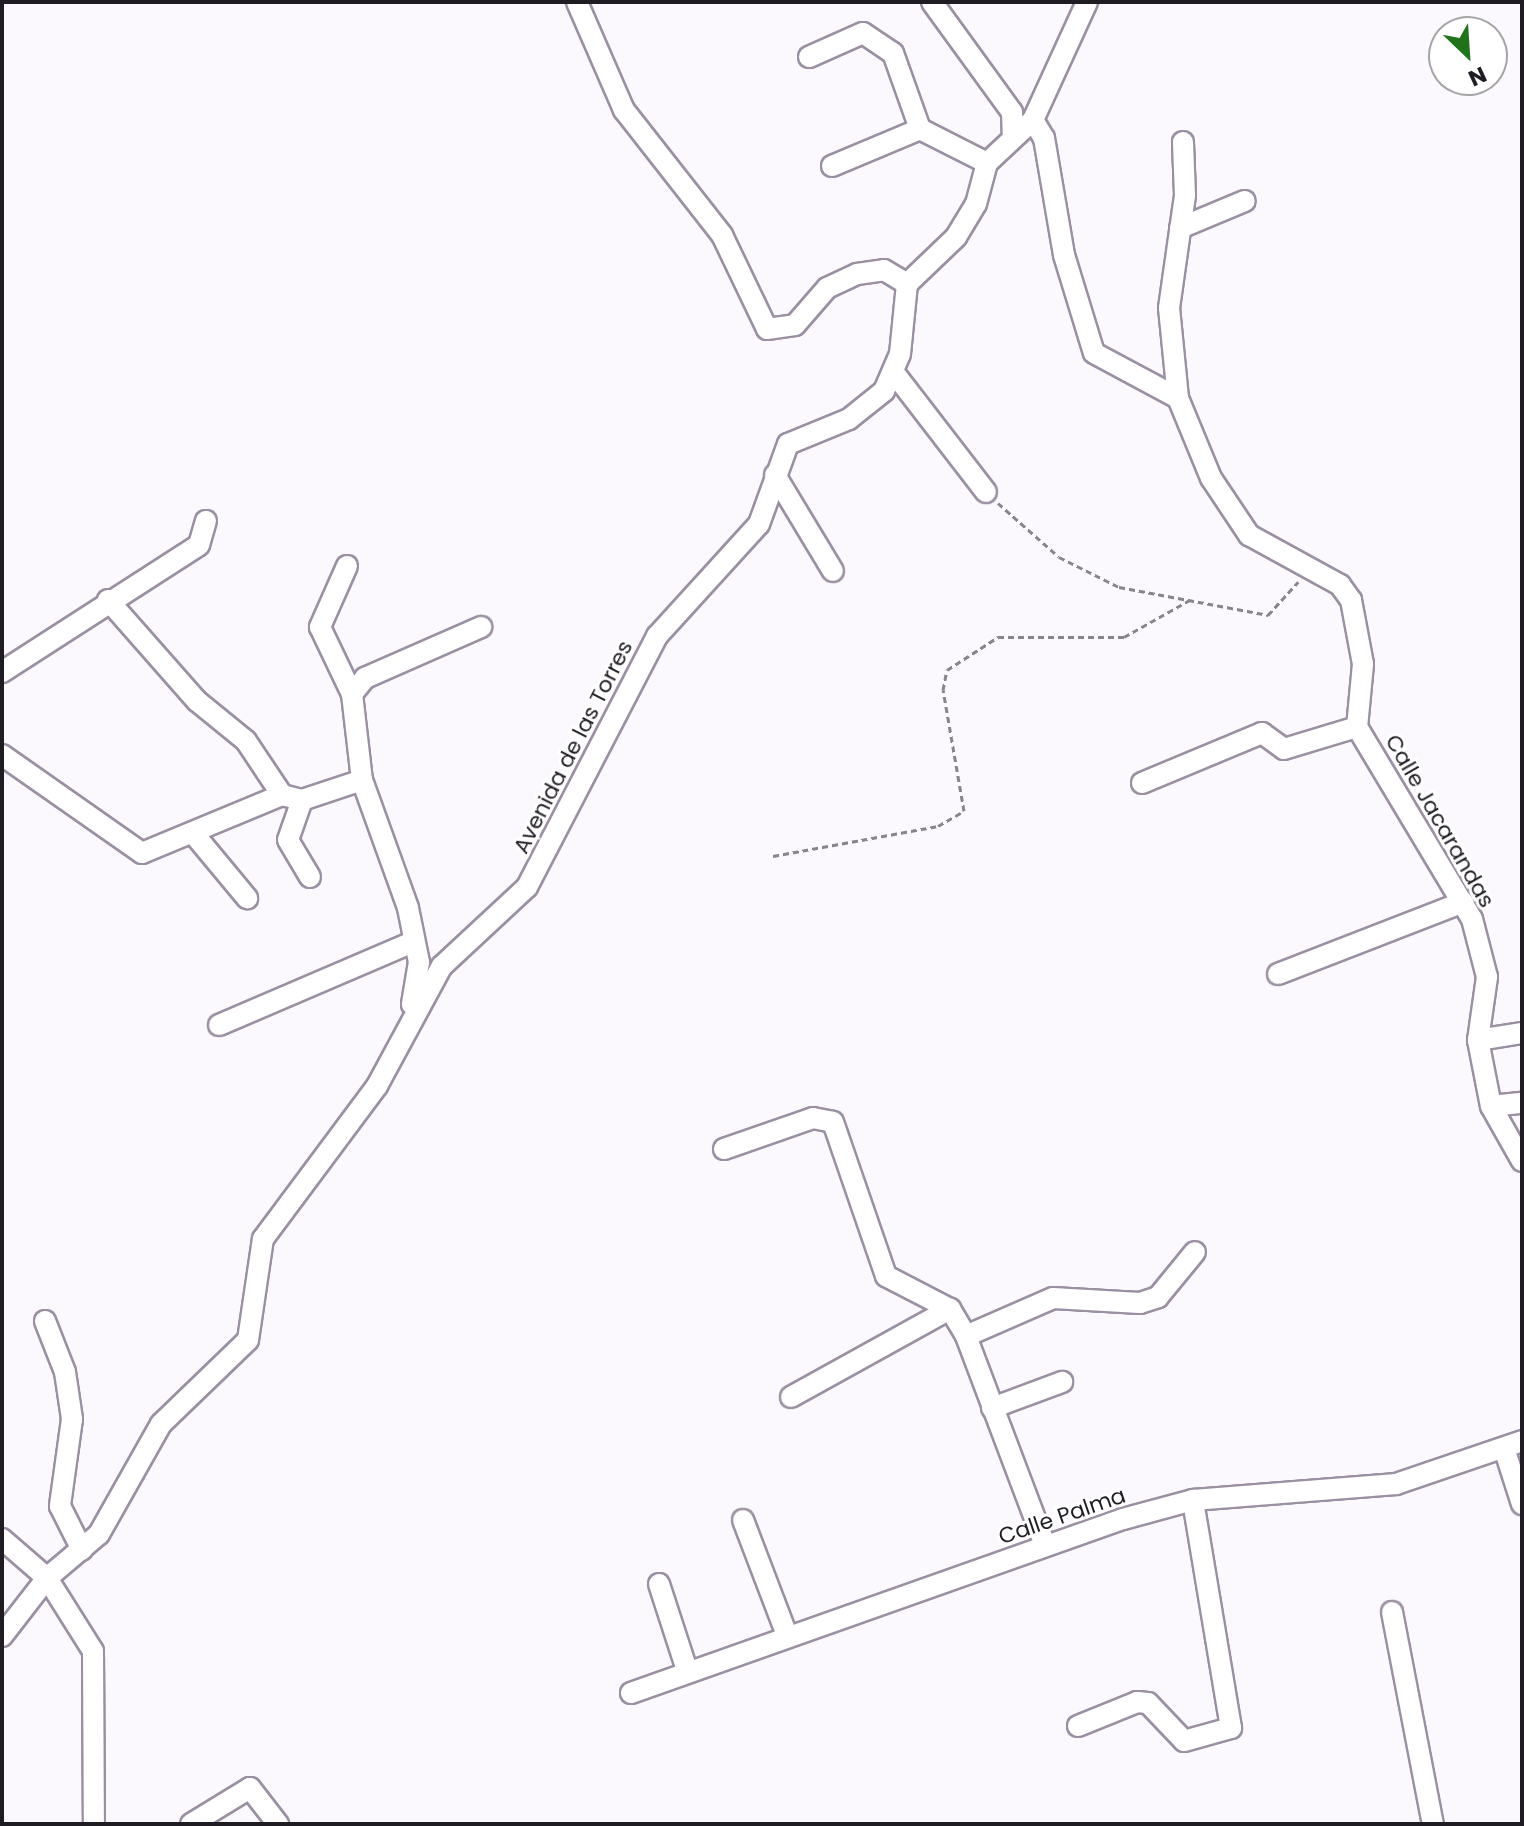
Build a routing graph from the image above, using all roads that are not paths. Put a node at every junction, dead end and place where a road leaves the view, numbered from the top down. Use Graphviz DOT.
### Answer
graph roads {
  1 [pos="577,2"];
  2 [pos="932,2"];
  3 [pos="1087,2"];
  4 [pos="809,57"];
  5 [pos="1033,120"];
  6 [pos="920,129"];
  7 [pos="1013,136"];
  8 [pos="1183,142"];
  9 [pos="987,163"];
  10 [pos="832,166"];
  11 [pos="1245,201"];
  12 [pos="1180,228"];
  13 [pos="907,284"];
  14 [pos="895,374"];
  15 [pos="1178,398"];
  16 [pos="775,475"];
  17 [pos="986,492"];
  18 [pos="206,521"];
  19 [pos="347,566"];
  20 [pos="833,571"];
  21 [pos="108,600"];
  22 [pos="481,627"];
  23 [pos="2,672"];
  24 [pos="352,694"];
  25 [pos="1357,727"];
  26 [pos="2,755"];
  27 [pos="362,780"];
  28 [pos="1142,783"];
  29 [pos="292,797"];
  30 [pos="193,833"];
  31 [pos="310,877"];
  32 [pos="247,898"];
  33 [pos="1464,902"];
  34 [pos="413,942"];
  35 [pos="1278,974"];
  36 [pos="414,1012"];
  37 [pos="219,1025"];
  38 [pos="1522,1033"];
  39 [pos="1478,1040"];
  40 [pos="1522,1103"];
  41 [pos="1491,1106"];
  42 [pos="724,1149"];
  43 [pos="1522,1161"];
  44 [pos="1195,1252"];
  45 [pos="950,1309"];
  46 [pos="45,1321"];
  47 [pos="966,1336"];
  48 [pos="1062,1382"];
  49 [pos="791,1397"];
  50 [pos="992,1408"];
  51 [pos="1513,1445"];
  52 [pos="1193,1500"];
  53 [pos="1522,1504"];
  54 [pos="743,1520"];
  55 [pos="2,1539"];
  56 [pos="1045,1545"];
  57 [pos="82,1550"];
  58 [pos="47,1578"];
  59 [pos="659,1584"];
  60 [pos="1392,1612"];
  61 [pos="787,1635"];
  62 [pos="2,1636"];
  63 [pos="687,1670"];
  64 [pos="631,1693"];
  65 [pos="1078,1726"];
  66 [pos="94,1824"];
  67 [pos="191,1824"];
  68 [pos="278,1824"];
  69 [pos="1433,1824"];
  1 -- 13 [label="street"];
  2 -- 7 [label="street"];
  3 -- 5 [label="street"];
  4 -- 6 [label="street"];
  5 -- 7 [label="street"];
  5 -- 15 [label="street"];
  6 -- 9 [label="street"];
  6 -- 10 [label="street"];
  7 -- 9 [label="street"];
  8 -- 12 [label="street"];
  9 -- 13 [label="street"];
  11 -- 12 [label="street"];
  12 -- 15 [label="street"];
  13 -- 14 [label="street"];
  14 -- 16 [label="street, Avenida de las Torres"];
  14 -- 17 [label="street"];
  15 -- 25 [label="street, Calle Jacarandas"];
  16 -- 20 [label="street"];
  16 -- 36 [label="street, Avenida de las Torres"];
  18 -- 21 [label="street"];
  19 -- 24 [label="street"];
  21 -- 23 [label="street"];
  21 -- 29 [label="street"];
  22 -- 24 [label="street"];
  24 -- 27 [label="street"];
  25 -- 28 [label="street"];
  25 -- 33 [label="street, Calle Jacarandas"];
  26 -- 30 [label="street"];
  27 -- 29 [label="street"];
  27 -- 34 [label="street"];
  29 -- 30 [label="street"];
  29 -- 31 [label="street"];
  30 -- 32 [label="street"];
  33 -- 35 [label="street"];
  33 -- 39 [label="street, Calle Jacarandas"];
  34 -- 36 [label="street"];
  34 -- 37 [label="street"];
  36 -- 57 [label="street, Avenida de las Torres"];
  38 -- 39 [label="street"];
  39 -- 41 [label="street, Calle Jacarandas"];
  40 -- 41 [label="street"];
  41 -- 43 [label="street, Calle Jacarandas"];
  42 -- 45 [label="street"];
  44 -- 47 [label="street"];
  45 -- 47 [label="street"];
  45 -- 49 [label="street"];
  46 -- 57 [label="street"];
  47 -- 50 [label="street"];
  48 -- 50 [label="street"];
  50 -- 56 [label="street"];
  51 -- 52 [label="street, Calle Palma"];
  51 -- 53 [label="street"];
  52 -- 56 [label="street, Calle Palma"];
  52 -- 65 [label="street"];
  54 -- 61 [label="street"];
  55 -- 58 [label="street"];
  56 -- 61 [label="street, Calle Palma"];
  57 -- 58 [label="street, Avenida de las Torres"];
  58 -- 62 [label="street, Avenida de las Torres"];
  58 -- 66 [label="street"];
  59 -- 63 [label="street"];
  60 -- 69 [label="street"];
  61 -- 63 [label="street, Calle Palma"];
  63 -- 64 [label="street, Calle Palma"];
  67 -- 68 [label="street"];
}
